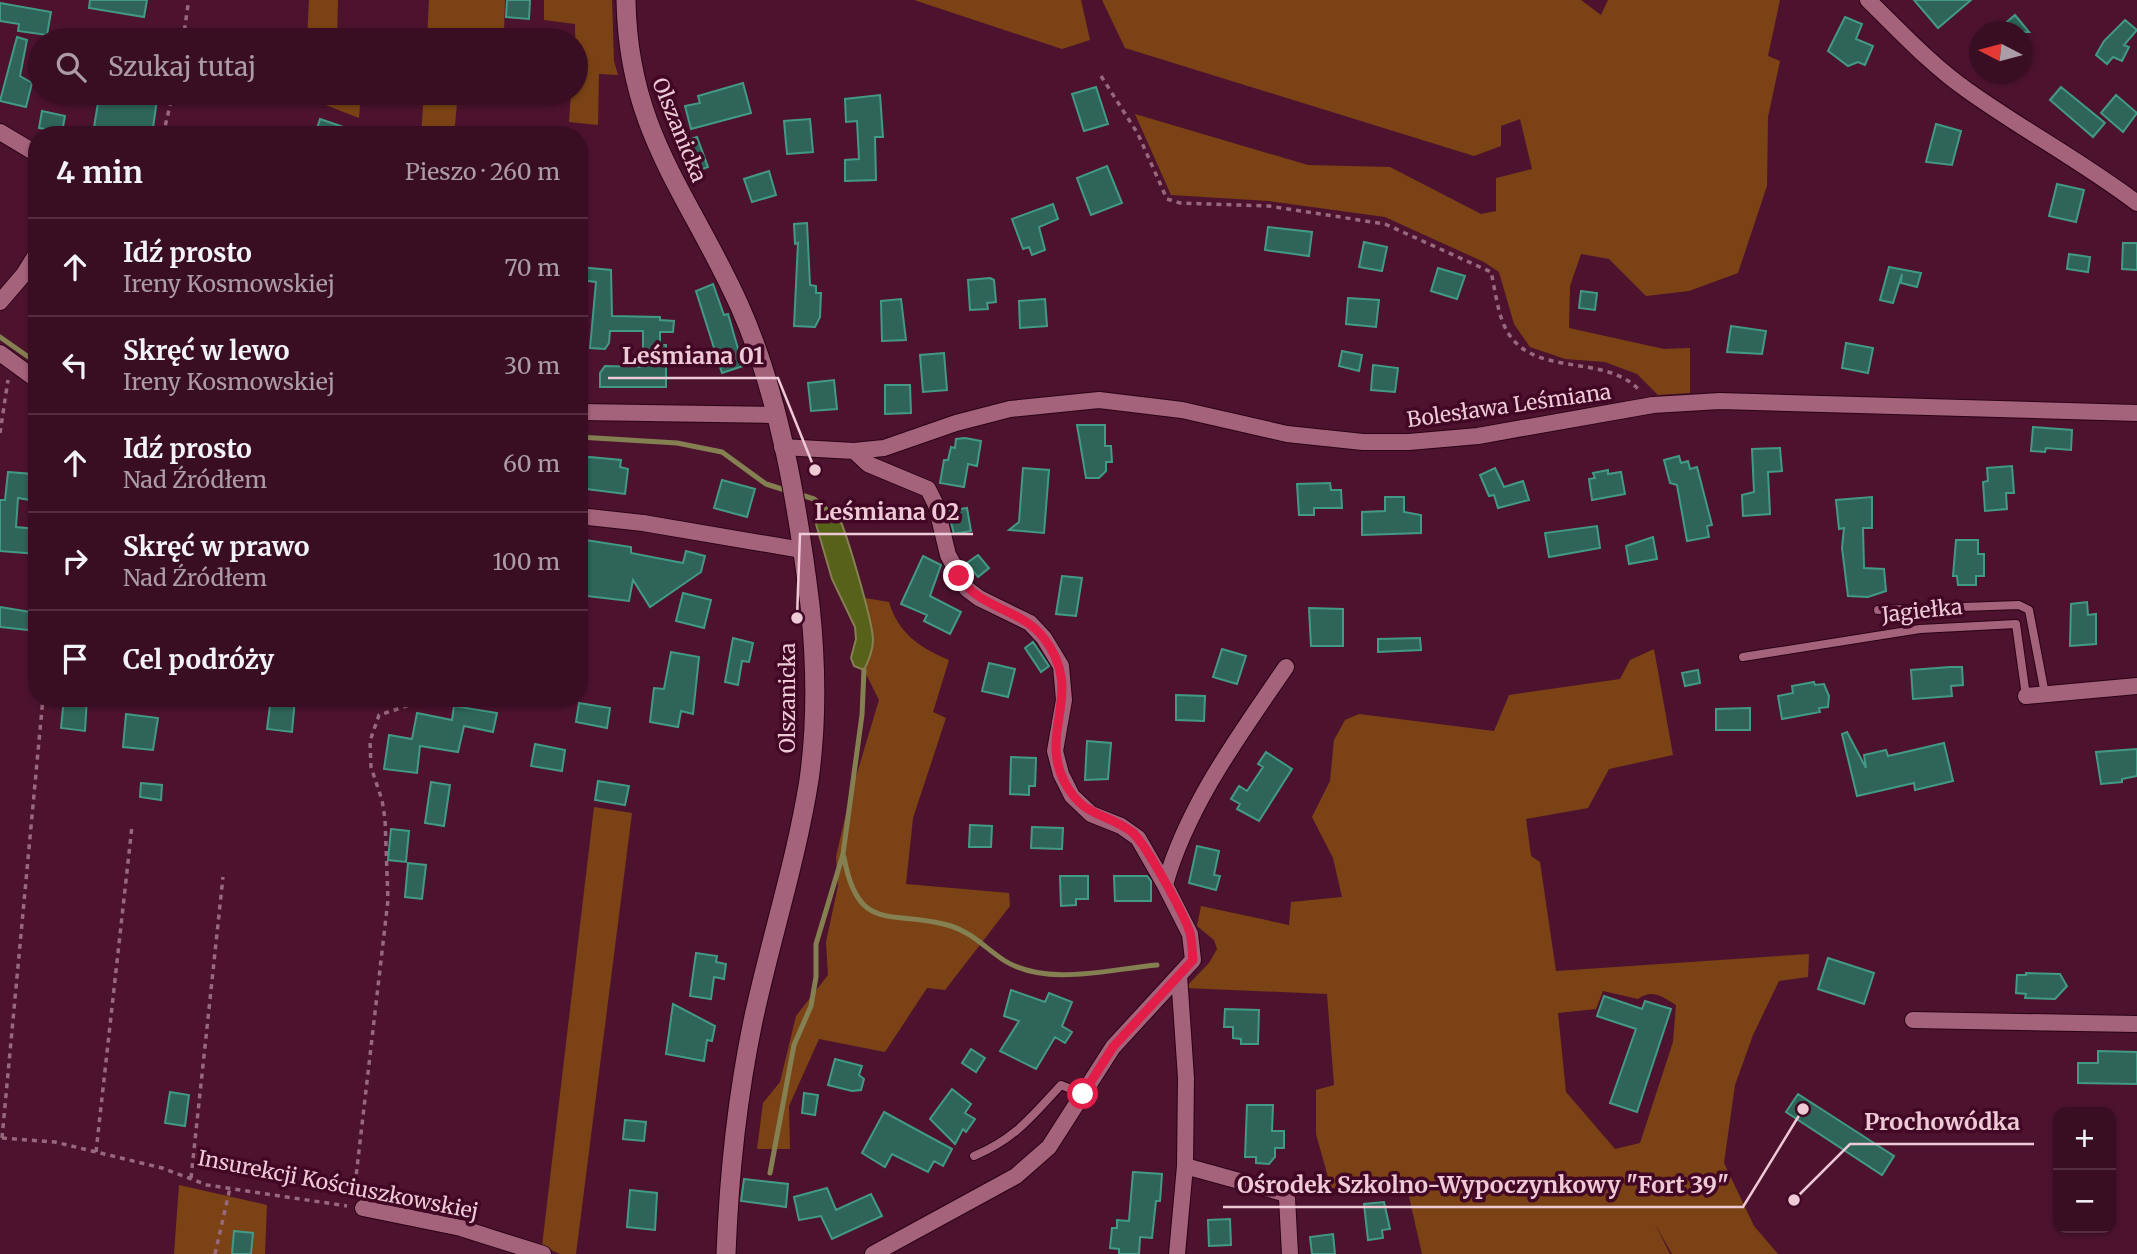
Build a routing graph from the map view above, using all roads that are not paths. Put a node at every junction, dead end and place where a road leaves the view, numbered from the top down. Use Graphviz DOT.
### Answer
graph roads {
  1 [pos="626,0"];
  2 [pos="1868,0"];
  3 [pos="0,132"];
  4 [pos="28,149"];
  5 [pos="2137,203"];
  6 [pos="28,268"];
  7 [pos="0,302"];
  8 [pos="6,357"];
  9 [pos="28,373"];
  10 [pos="588,412"];
  11 [pos="2137,413"];
  12 [pos="774,415"];
  13 [pos="782,447"];
  14 [pos="854,451"];
  15 [pos="588,517"];
  16 [pos="802,550"];
  17 [pos="1878,610"];
  18 [pos="1743,657"];
  19 [pos="1286,667"];
  20 [pos="2137,686"];
  21 [pos="2045,694"];
  22 [pos="2026,695"];
  23 [pos="1165,885"];
  24 [pos="1179,975"];
  25 [pos="1913,1020"];
  26 [pos="2137,1024"];
  27 [pos="1083,1094"];
  28 [pos="974,1156"];
  29 [pos="1185,1167"];
  30 [pos="358,1207"];
  31 [pos="543,1254"];
  32 [pos="726,1254"];
  33 [pos="873,1254"];
  34 [pos="1177,1254"];
  35 [pos="1290,1254"];
  1 -- 12 [label="street, Olszanicka"];
  2 -- 5 [label="street"];
  3 -- 4 [label="street"];
  6 -- 7 [label="street"];
  8 -- 9 [label="street"];
  10 -- 12 [label="street"];
  11 -- 14 [label="street, Bolesława Leśmiana"];
  12 -- 13 [label="street, Olszanicka"];
  13 -- 14 [label="street, Bolesława Leśmiana"];
  13 -- 16 [label="street, Olszanicka"];
  14 -- 23 [label="street"];
  15 -- 16 [label="street"];
  16 -- 32 [label="street, Olszanicka"];
  17 -- 21 [label="lane, Jagiełka"];
  18 -- 22 [label="lane, Jagiełka"];
  19 -- 23 [label="street"];
  20 -- 21 [label="street, Jagiełka"];
  21 -- 22 [label="street, Jagiełka"];
  23 -- 24 [label="street"];
  24 -- 27 [label="street"];
  24 -- 29 [label="street"];
  25 -- 26 [label="street"];
  27 -- 28 [label="lane"];
  27 -- 33 [label="street"];
  29 -- 34 [label="street"];
  29 -- 35 [label="street"];
  30 -- 31 [label="street, Insurekcji Kościuszkowskiej"];
}
